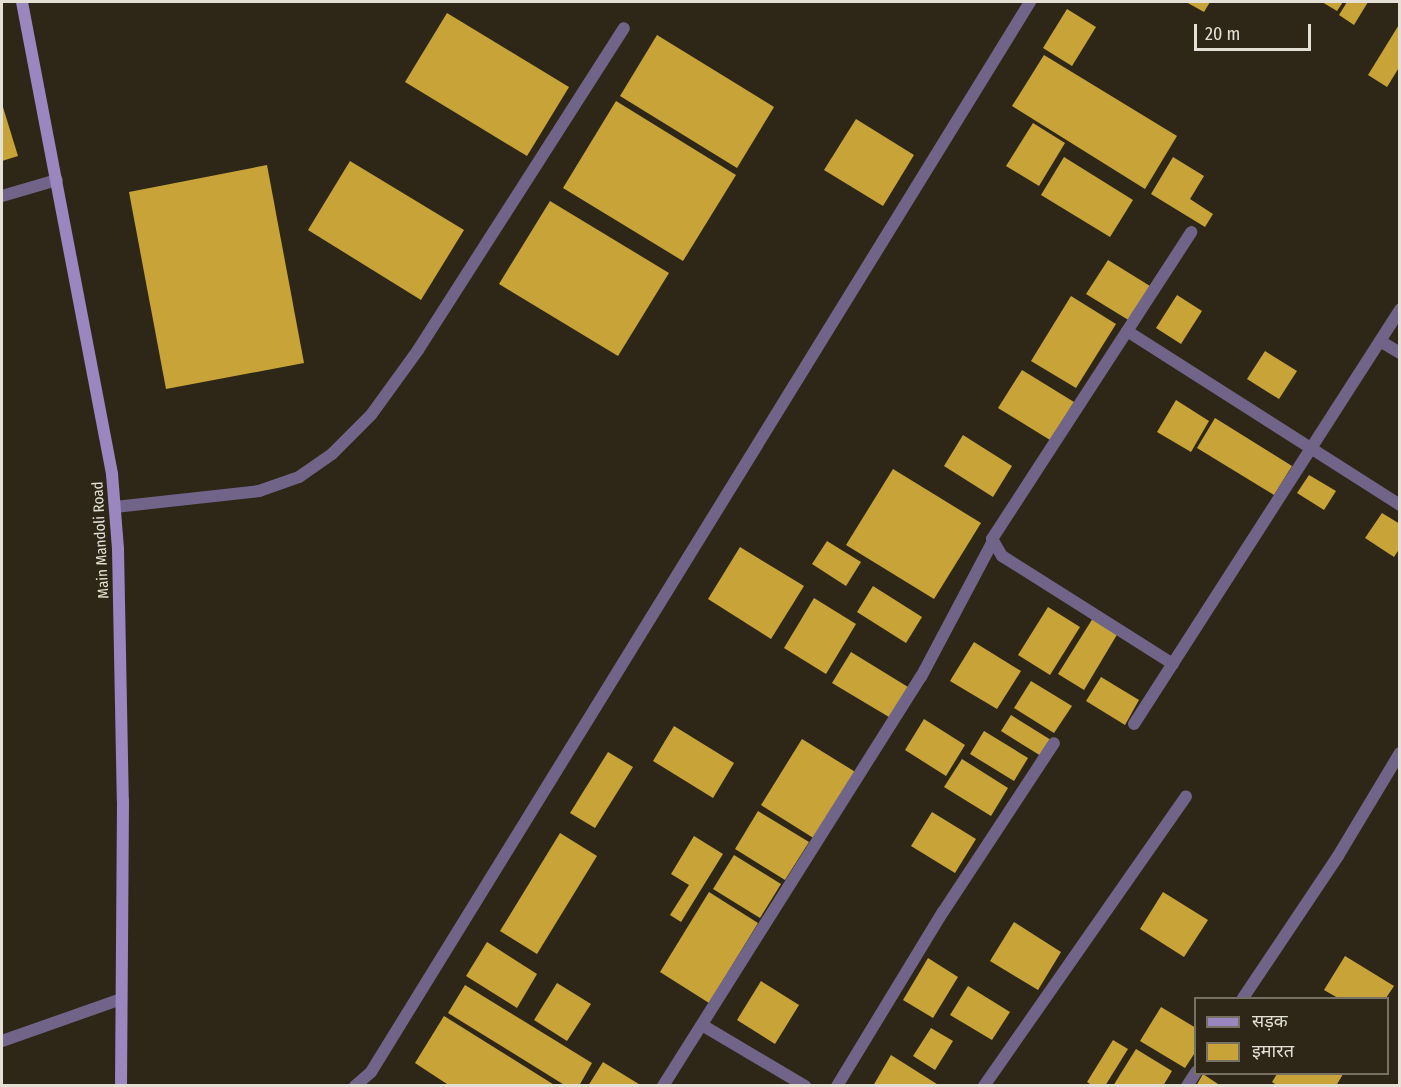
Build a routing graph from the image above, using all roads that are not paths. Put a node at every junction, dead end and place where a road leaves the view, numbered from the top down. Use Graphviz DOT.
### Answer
graph roads {
  1 [pos="22,2"];
  2 [pos="1030,2"];
  3 [pos="624,28"];
  4 [pos="57,180"];
  5 [pos="2,196"];
  6 [pos="1191,232"];
  7 [pos="1400,309"];
  8 [pos="1127,331"];
  9 [pos="1380,340"];
  10 [pos="1400,353"];
  11 [pos="1312,450"];
  12 [pos="1400,505"];
  13 [pos="115,507"];
  14 [pos="991,544"];
  15 [pos="1173,664"];
  16 [pos="1134,724"];
  17 [pos="1054,743"];
  18 [pos="1400,753"];
  19 [pos="1186,796"];
  20 [pos="1244,997"];
  21 [pos="121,999"];
  22 [pos="702,1024"];
  23 [pos="2,1041"];
  24 [pos="121,1086"];
  25 [pos="355,1086"];
  26 [pos="663,1086"];
  27 [pos="805,1086"];
  28 [pos="837,1086"];
  29 [pos="984,1086"];
  1 -- 4 [label="street, Main Mandoli Road"];
  2 -- 25 [label="street"];
  3 -- 13 [label="street"];
  4 -- 5 [label="street"];
  4 -- 13 [label="street, Main Mandoli Road"];
  6 -- 8 [label="street"];
  7 -- 9 [label="street"];
  8 -- 11 [label="street"];
  8 -- 14 [label="street"];
  9 -- 10 [label="street"];
  9 -- 11 [label="street"];
  11 -- 12 [label="street"];
  11 -- 15 [label="street"];
  13 -- 21 [label="street, Main Mandoli Road"];
  14 -- 15 [label="street"];
  14 -- 22 [label="street"];
  15 -- 16 [label="street"];
  17 -- 28 [label="street"];
  18 -- 20 [label="street"];
  19 -- 29 [label="street"];
  21 -- 23 [label="street"];
  21 -- 24 [label="street, Main Mandoli Road"];
  22 -- 26 [label="street"];
  22 -- 27 [label="street"];
}
